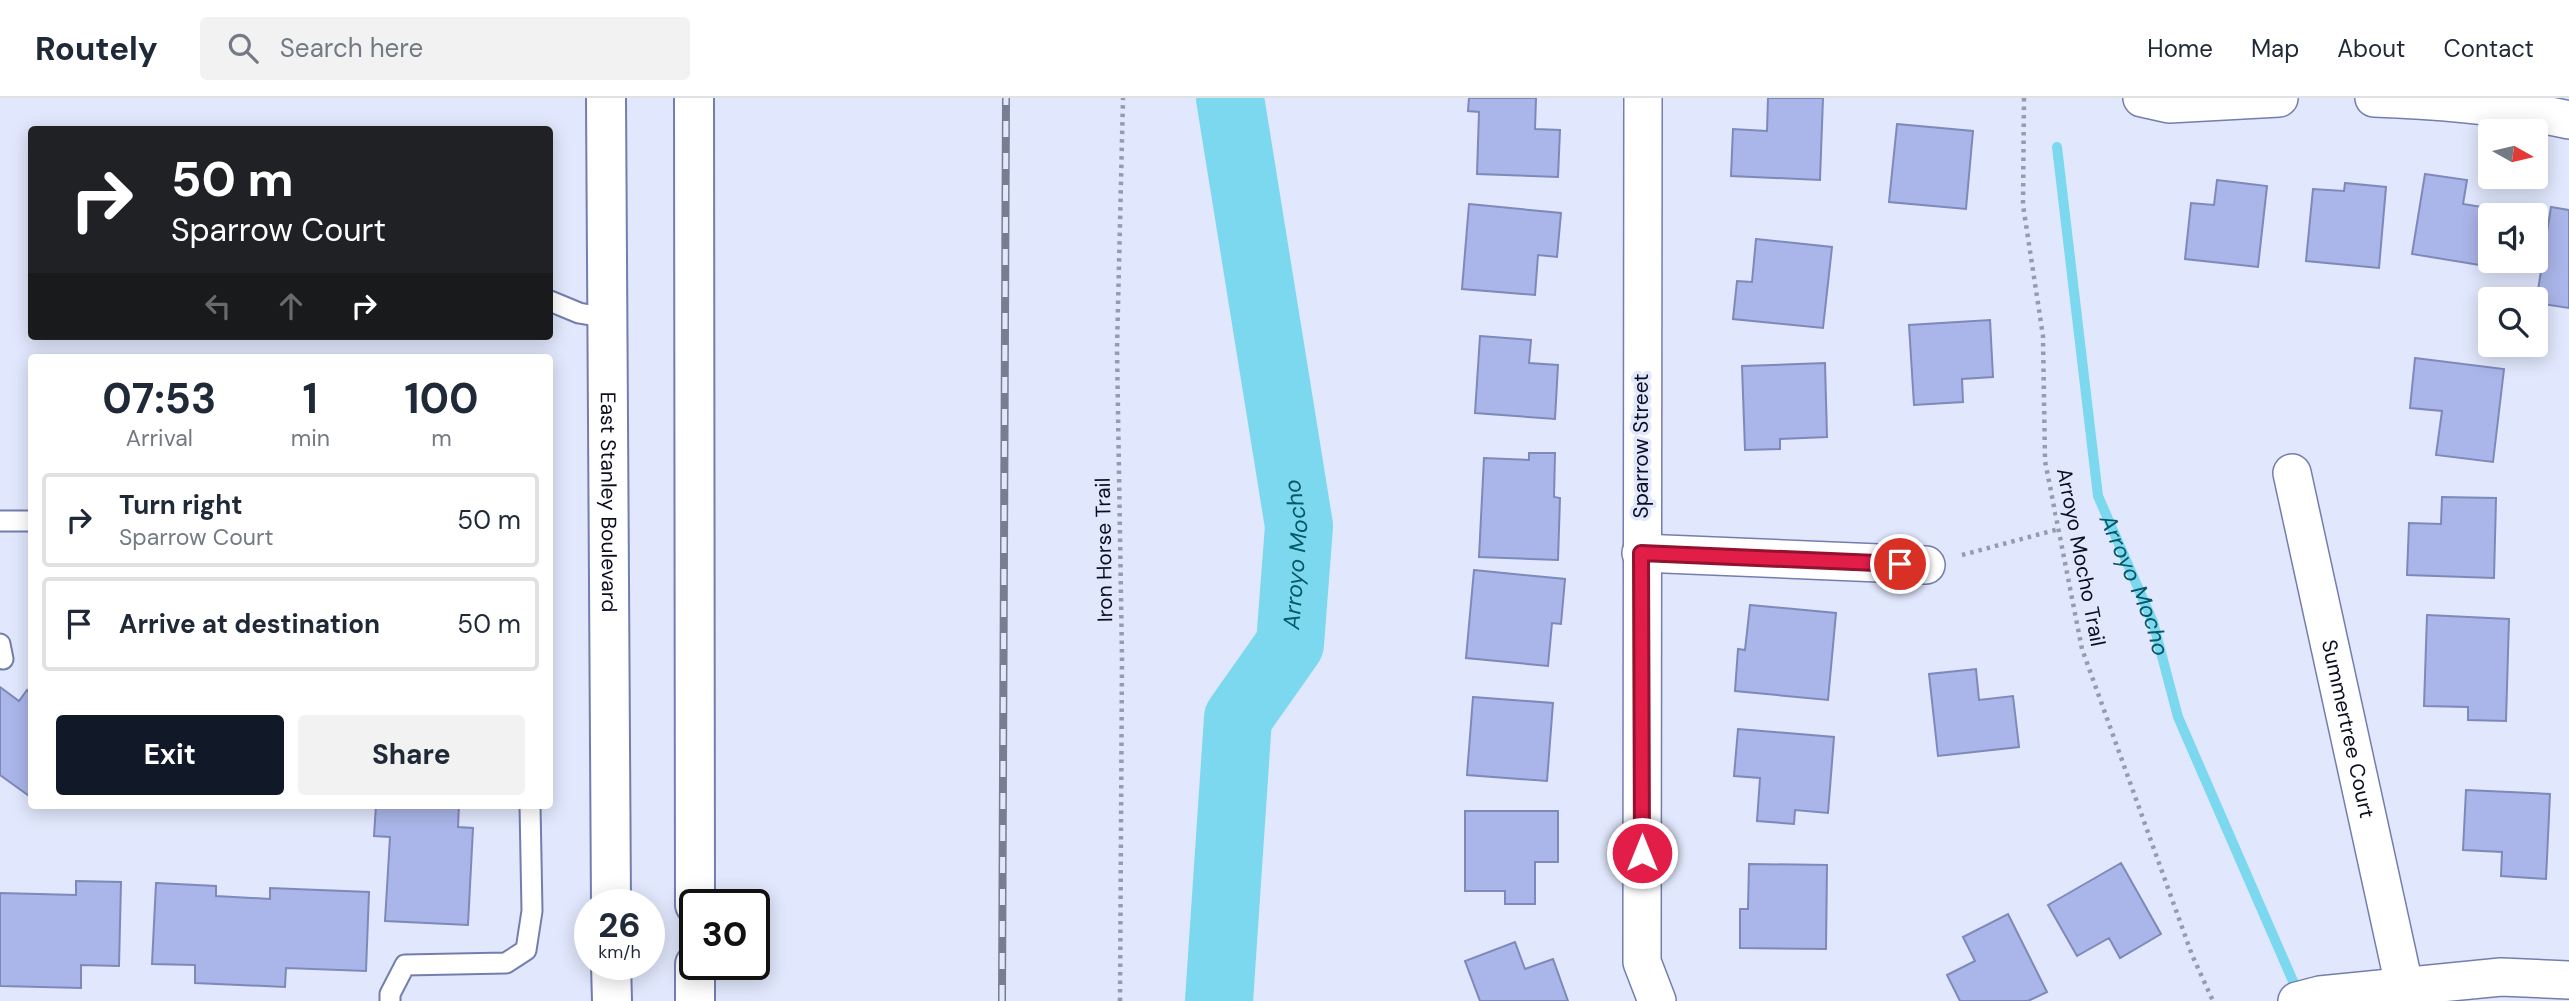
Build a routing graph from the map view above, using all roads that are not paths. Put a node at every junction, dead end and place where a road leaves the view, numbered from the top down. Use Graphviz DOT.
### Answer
graph roads {
  1 [pos="606,98"];
  2 [pos="694,98"];
  3 [pos="1643,98"];
  4 [pos="2142,98"];
  5 [pos="2278,98"];
  6 [pos="2374,98"];
  7 [pos="2569,121"];
  8 [pos="553,302"];
  9 [pos="607,318"];
  10 [pos="2292,473"];
  11 [pos="0,521"];
  12 [pos="28,521"];
  13 [pos="1641,553"];
  14 [pos="1926,565"];
  15 [pos="530,809"];
  16 [pos="611,889"];
  17 [pos="695,889"];
  18 [pos="611,980"];
  19 [pos="695,980"];
  20 [pos="2569,980"];
  21 [pos="2404,985"];
  22 [pos="390,1001"];
  23 [pos="612,1001"];
  24 [pos="695,1001"];
  25 [pos="1657,1001"];
  26 [pos="2297,1001"];
  1 -- 9 [label="main road, East Stanley Boulevard"];
  2 -- 17 [label="main road"];
  3 -- 13 [label="street, Sparrow Street"];
  4 -- 5 [label="street"];
  6 -- 7 [label="street"];
  8 -- 9 [label="lane"];
  9 -- 16 [label="main road, East Stanley Boulevard"];
  10 -- 21 [label="street, Summertree Court"];
  11 -- 12 [label="lane"];
  13 -- 14 [label="street"];
  13 -- 25 [label="street, Sparrow Street"];
  15 -- 22 [label="lane"];
  18 -- 23 [label="main road"];
  19 -- 24 [label="main road"];
  20 -- 21 [label="street"];
  21 -- 26 [label="street"];
}
